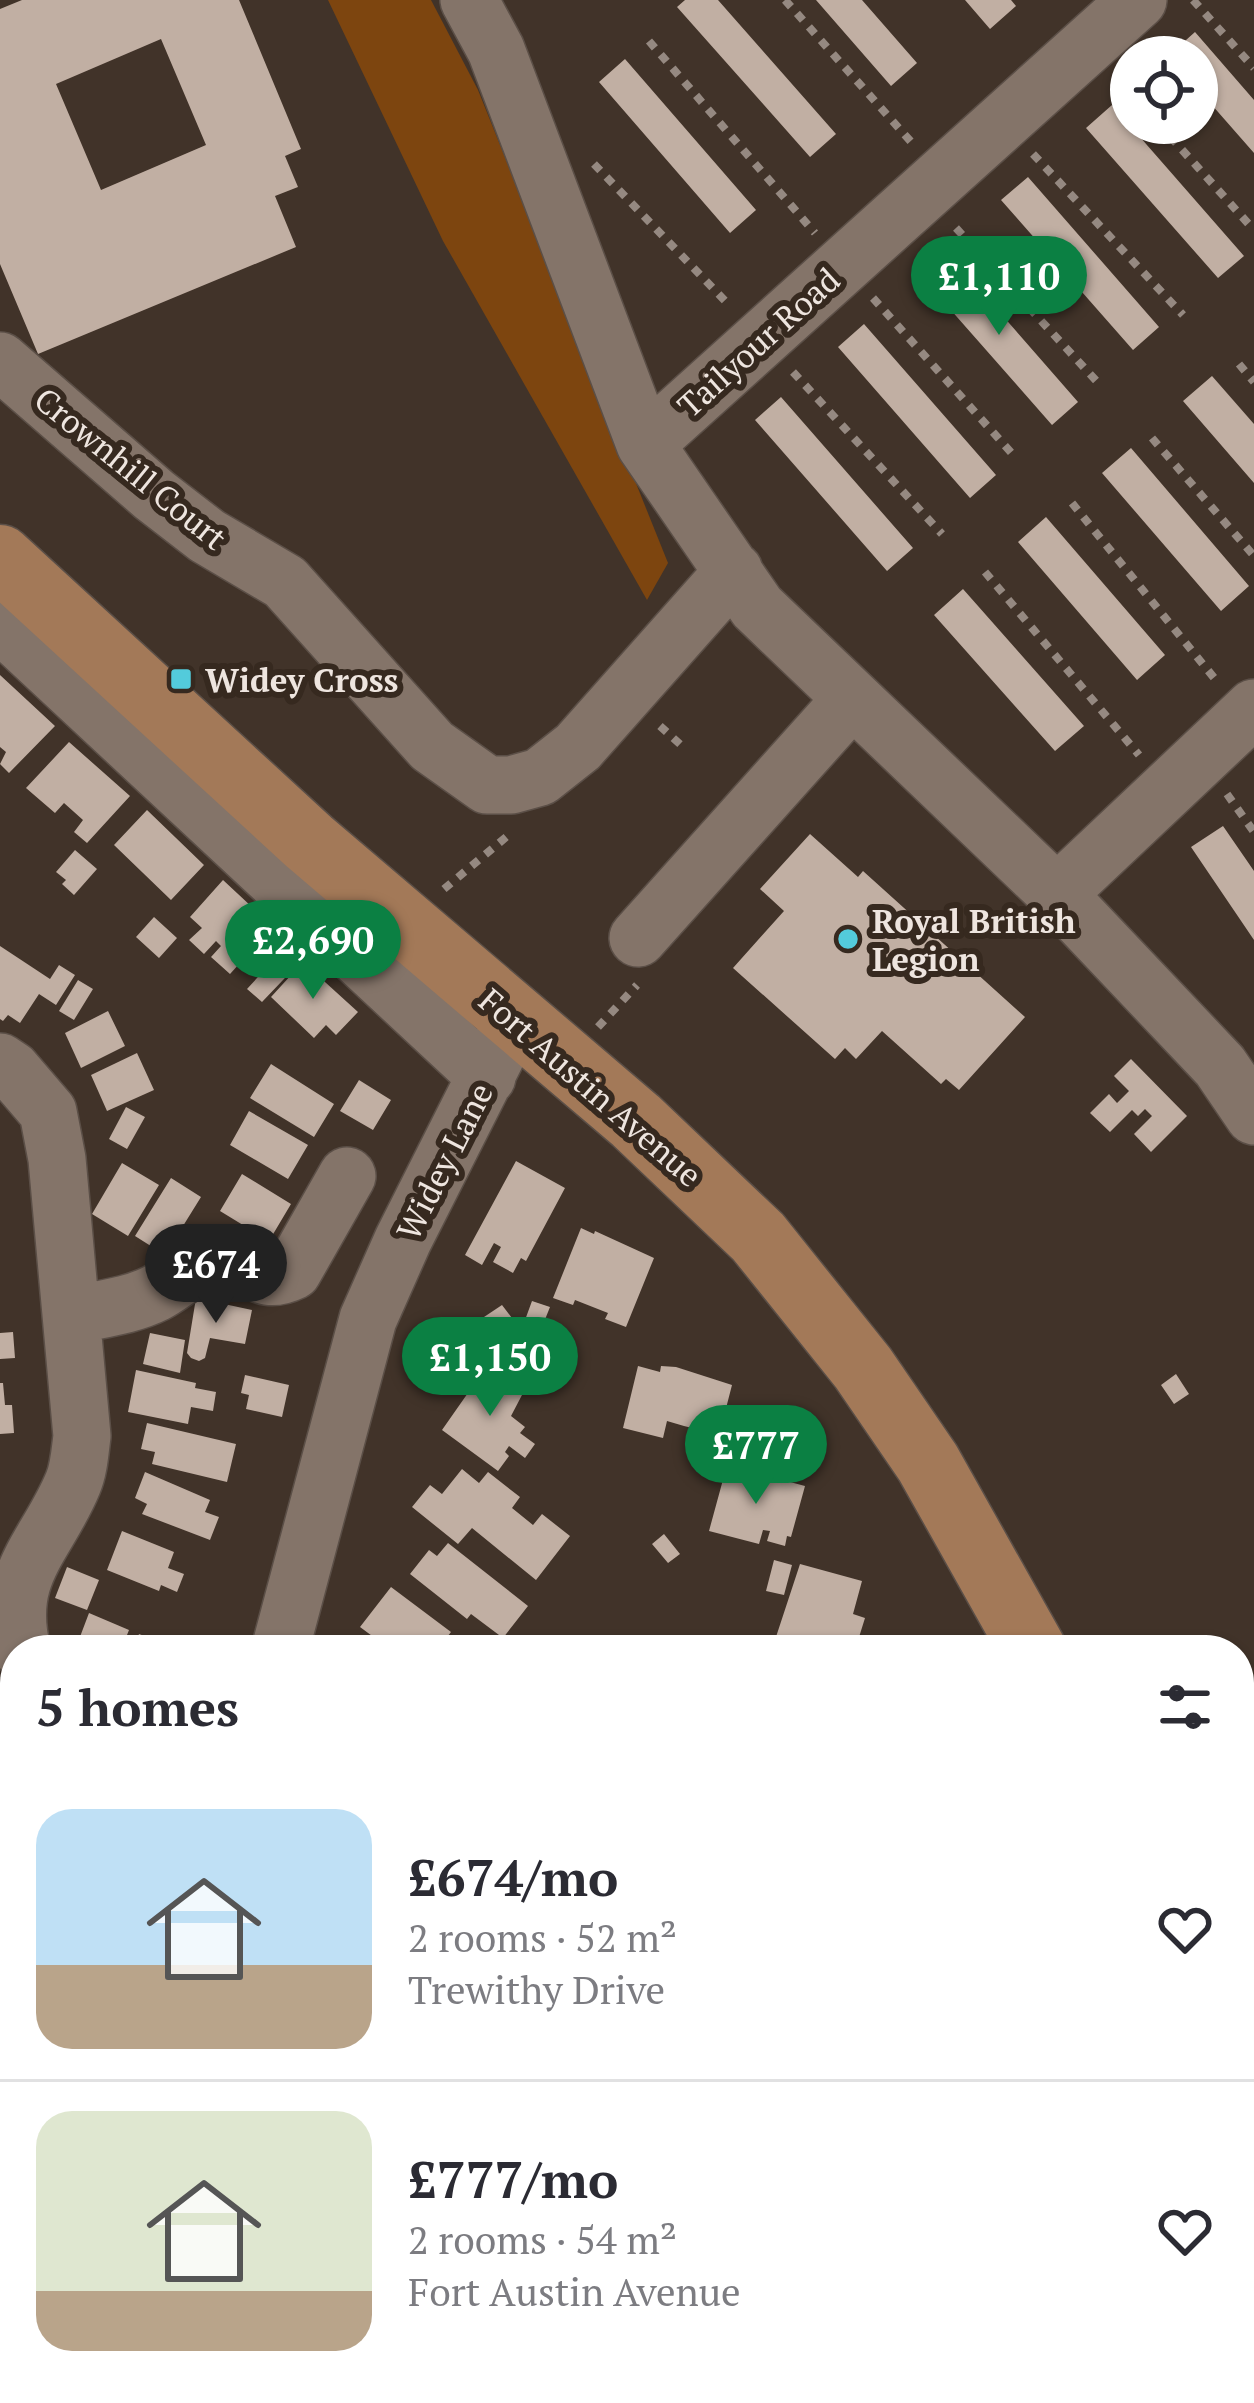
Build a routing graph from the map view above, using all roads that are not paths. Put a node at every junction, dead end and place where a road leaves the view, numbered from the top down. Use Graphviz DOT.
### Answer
graph roads {
  1 [pos="469,0"];
  2 [pos="1161,9"];
  3 [pos="0,361"];
  4 [pos="645,444"];
  5 [pos="0,558"];
  6 [pos="734,572"];
  7 [pos="0,623"];
  8 [pos="852,699"];
  9 [pos="1250,712"];
  10 [pos="1057,894"];
  11 [pos="638,938"];
  12 [pos="514,1020"];
  13 [pos="0,1062"];
  14 [pos="487,1078"];
  15 [pos="1254,1116"];
  16 [pos="347,1176"];
  17 [pos="74,1315"];
  18 [pos="12,1632"];
  19 [pos="296,1635"];
  20 [pos="1025,1635"];
  1 -- 4 [label="street, Tailyour Road"];
  2 -- 4 [label="street, Tailyour Road"];
  3 -- 6 [label="street, Crownhill Court"];
  4 -- 6 [label="street, Tailyour Road"];
  5 -- 12 [label="main road, Fort Austin Avenue"];
  6 -- 8 [label="street, Tailyour Road"];
  7 -- 14 [label="street, Fort Austin Avenue"];
  8 -- 10 [label="street, Tailyour Road"];
  8 -- 11 [label="street"];
  9 -- 10 [label="street"];
  10 -- 15 [label="street, Tailyour Road"];
  12 -- 14 [label="street, Widey Lane"];
  12 -- 20 [label="main road, Fort Austin Avenue"];
  13 -- 17 [label="street"];
  14 -- 19 [label="street, Widey Lane"];
  16 -- 17 [label="street"];
  17 -- 18 [label="street"];
}
